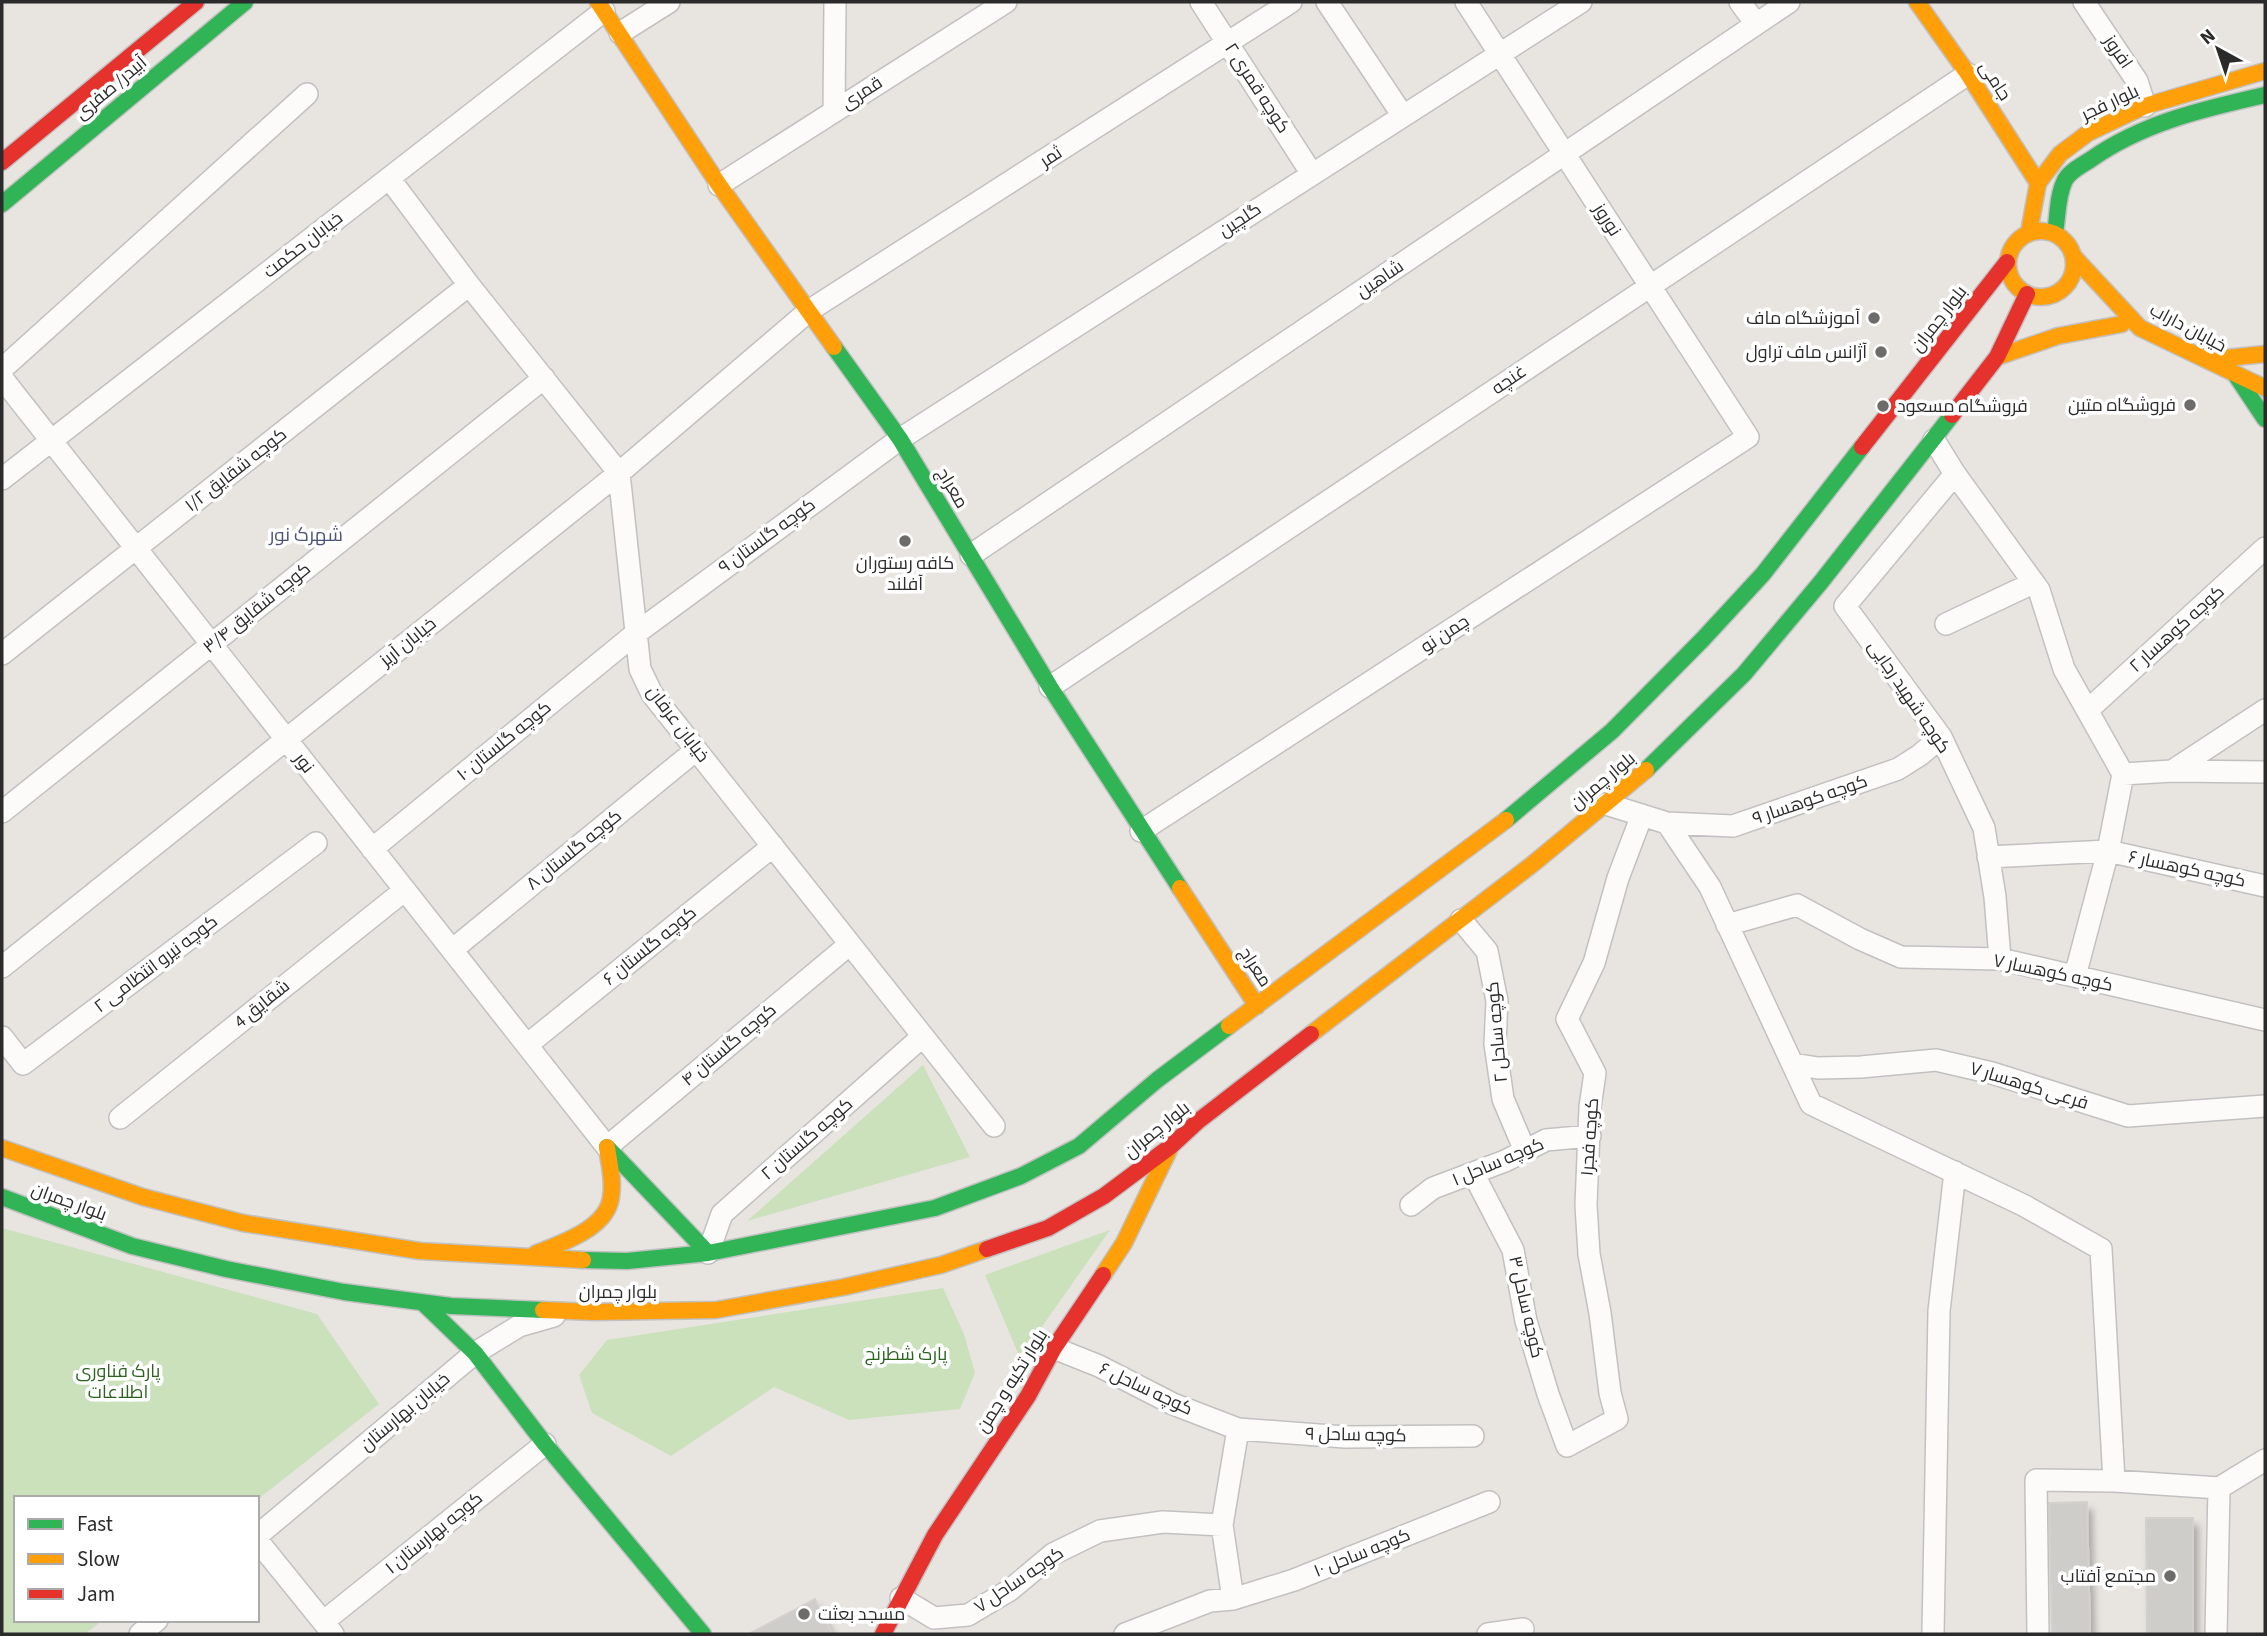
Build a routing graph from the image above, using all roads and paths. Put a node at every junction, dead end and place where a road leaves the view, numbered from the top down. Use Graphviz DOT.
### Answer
graph roads {
  1 [pos="196,2"];
  2 [pos="245,2"];
  3 [pos="669,2"];
  4 [pos="835,2"];
  5 [pos="1006,2"];
  6 [pos="1201,2"];
  7 [pos="1291,2"];
  8 [pos="1328,2"];
  9 [pos="1466,2"];
  10 [pos="1581,2"];
  11 [pos="1740,2"];
  12 [pos="1789,2"];
  13 [pos="1917,2"];
  14 [pos="2084,2"];
  15 [pos="601,6"];
  16 [pos="1756,24"];
  17 [pos="620,33"];
  18 [pos="1228,44"];
  19 [pos="1500,54"];
  20 [pos="2265,71"];
  21 [pos="1968,74"];
  22 [pos="307,94"];
  23 [pos="2265,95"];
  24 [pos="2145,106"];
  25 [pos="834,111"];
  26 [pos="1403,116"];
  27 [pos="1564,154"];
  28 [pos="2,162"];
  29 [pos="1312,174"];
  30 [pos="389,178"];
  31 [pos="2038,183"];
  32 [pos="719,186"];
  33 [pos="2,204"];
  34 [pos="2029,232"];
  35 [pos="2055,233"];
  36 [pos="2074,257"];
  37 [pos="2007,262"];
  38 [pos="469,285"];
  39 [pos="1650,286"];
  40 [pos="2026,294"];
  41 [pos="2047,296"];
  42 [pos="2070,306"];
  43 [pos="810,310"];
  44 [pos="2094,315"];
  45 [pos="1979,316"];
  46 [pos="2122,324"];
  47 [pos="2140,328"];
  48 [pos="2008,336"];
  49 [pos="2265,354"];
  50 [pos="1997,357"];
  51 [pos="2207,360"];
  52 [pos="2,369"];
  53 [pos="2235,374"];
  54 [pos="2,378"];
  55 [pos="544,378"];
  56 [pos="2265,388"];
  57 [pos="2265,419"];
  58 [pos="1748,437"];
  59 [pos="900,439"];
  60 [pos="1934,440"];
  61 [pos="51,441"];
  62 [pos="619,474"];
  63 [pos="1955,474"];
  64 [pos="2,479"];
  65 [pos="136,548"];
  66 [pos="2265,548"];
  67 [pos="971,555"];
  68 [pos="2033,583"];
  69 [pos="1946,624"];
  70 [pos="635,634"];
  71 [pos="211,644"];
  72 [pos="2,654"];
  73 [pos="1050,687"];
  74 [pos="2088,710"];
  75 [pos="2265,710"];
  76 [pos="1941,737"];
  77 [pos="286,740"];
  78 [pos="696,750"];
  79 [pos="2172,771"];
  80 [pos="2265,772"];
  81 [pos="2123,774"];
  82 [pos="1606,804"];
  83 [pos="2,812"];
  84 [pos="1642,815"];
  85 [pos="1667,823"];
  86 [pos="1142,831"];
  87 [pos="316,843"];
  88 [pos="773,846"];
  89 [pos="372,849"];
  90 [pos="2108,851"];
  91 [pos="1988,857"];
  92 [pos="2265,886"];
  93 [pos="405,890"];
  94 [pos="1461,920"];
  95 [pos="1727,925"];
  96 [pos="850,944"];
  97 [pos="452,950"];
  98 [pos="2000,959"];
  99 [pos="2,967"];
  100 [pos="2075,976"];
  101 [pos="1257,1006"];
  102 [pos="2265,1020"];
  103 [pos="923,1036"];
  104 [pos="2,1037"];
  105 [pos="527,1045"];
  106 [pos="1793,1064"];
  107 [pos="2265,1106"];
  108 [pos="120,1118"];
  109 [pos="994,1126"];
  110 [pos="1590,1136"];
  111 [pos="1171,1146"];
  112 [pos="607,1147"];
  113 [pos="2,1148"];
  114 [pos="1525,1151"];
  115 [pos="1955,1172"];
  116 [pos="1473,1173"];
  117 [pos="2,1197"];
  118 [pos="1410,1205"];
  119 [pos="708,1253"];
  120 [pos="524,1258"];
  121 [pos="423,1303"];
  122 [pos="567,1311"];
  123 [pos="1054,1348"];
  124 [pos="475,1353"];
  125 [pos="1238,1429"];
  126 [pos="1474,1436"];
  127 [pos="545,1444"];
  128 [pos="1567,1446"];
  129 [pos="2265,1460"];
  130 [pos="2114,1481"];
  131 [pos="2219,1489"];
  132 [pos="1489,1502"];
  133 [pos="1222,1525"];
  134 [pos="259,1536"];
  135 [pos="259,1541"];
  136 [pos="901,1598"];
  137 [pos="1233,1599"];
  138 [pos="155,1622"];
  139 [pos="328,1628"];
  140 [pos="1521,1632"];
  141 [pos="141,1634"];
  142 [pos="703,1634"];
  143 [pos="883,1634"];
  144 [pos="1125,1634"];
  145 [pos="1488,1634"];
  146 [pos="1933,1634"];
  147 [pos="2038,1634"];
  148 [pos="2216,1634"];
  1 -- 28 [label="main road, آبیدر/ صفری"];
  2 -- 33 [label="main road, آبیدر/ صفری"];
  3 -- 17 [label="street"];
  4 -- 25 [label="street"];
  5 -- 25 [label="street, قمری"];
  6 -- 18 [label="street, کوچه قمری ۲"];
  7 -- 18 [label="street, ثمر"];
  8 -- 26 [label="street"];
  9 -- 19 [label="street, نوروز"];
  10 -- 19 [label="street, گلچین"];
  11 -- 16 [label="street"];
  12 -- 16 [label="street, شاهین"];
  13 -- 21 [label="main road, جامی"];
  14 -- 24 [label="street, افروز"];
  15 -- 17 [label="main road, معراج"];
  15 -- 30 [label="street, خیابان حکمت"];
  16 -- 27 [label="street, شاهین"];
  17 -- 32 [label="main road, معراج"];
  18 -- 29 [label="street, کوچه قمری ۲"];
  18 -- 43 [label="street, ثمر"];
  19 -- 26 [label="street, گلچین"];
  19 -- 27 [label="street, نوروز"];
  20 -- 24 [label="main road, بلوار فجر"];
  21 -- 31 [label="main road, جامی"];
  21 -- 39 [label="street, غنچه"];
  22 -- 52 [label="street"];
  23 -- 35 [label="main road"];
  24 -- 31 [label="main road, بلوار فجر"];
  25 -- 32 [label="street, قمری"];
  26 -- 29 [label="street, گلچین"];
  27 -- 39 [label="street, نوروز"];
  27 -- 67 [label="street, شاهین"];
  29 -- 59 [label="street, گلچین"];
  30 -- 38 [label="street"];
  30 -- 61 [label="street, خیابان حکمت"];
  31 -- 34 [label="main road, بلوار فجر"];
  32 -- 43 [label="main road, معراج"];
  34 -- 35 [label="main road"];
  34 -- 37 [label="main road"];
  35 -- 36 [label="main road"];
  36 -- 41 [label="main road"];
  36 -- 47 [label="main road, خیابان داراب"];
  37 -- 40 [label="main road"];
  37 -- 45 [label="main road, بلوار چمران"];
  38 -- 55 [label="street"];
  38 -- 65 [label="street, کوچه شقایق ۱/۲"];
  39 -- 58 [label="street, نوروز"];
  39 -- 73 [label="street, غنچه"];
  40 -- 41 [label="main road"];
  40 -- 48 [label="main road, بلوار چمران"];
  41 -- 42 [label="main road"];
  43 -- 59 [label="main road, معراج"];
  43 -- 62 [label="street, خیابان آریز"];
  44 -- 46 [label="main road"];
  45 -- 48 [label="main road"];
  45 -- 101 [label="main road, بلوار چمران"];
  46 -- 47 [label="main road"];
  46 -- 50 [label="main road"];
  47 -- 51 [label="main road, خیابان داراب"];
  48 -- 50 [label="main road, بلوار چمران"];
  49 -- 51 [label="main road"];
  50 -- 60 [label="main road, بلوار چمران"];
  51 -- 53 [label="main road, خیابان داراب"];
  53 -- 56 [label="main road, خیابان داراب"];
  53 -- 57 [label="main road"];
  54 -- 61 [label="street, نور"];
  55 -- 62 [label="street"];
  55 -- 71 [label="street, کوچه شقایق ۳/۴"];
  58 -- 86 [label="street, چمن نو"];
  59 -- 67 [label="main road, معراج"];
  59 -- 70 [label="street, کوچه گلستان ۹"];
  60 -- 63 [label="street"];
  60 -- 82 [label="main road, بلوار چمران"];
  61 -- 64 [label="street, خیابان حکمت"];
  61 -- 65 [label="street, نور"];
  62 -- 70 [label="street, خیابان عرفان"];
  62 -- 77 [label="street, خیابان آریز"];
  63 -- 68 [label="street"];
  63 -- 76 [label="street, کوچه شهید رجایی"];
  65 -- 71 [label="street, نور"];
  65 -- 72 [label="street, کوچه شقایق ۱/۲"];
  66 -- 74 [label="street, کوچه کوهسار ۲"];
  67 -- 73 [label="main road, معراج"];
  68 -- 69 [label="street"];
  68 -- 74 [label="street"];
  70 -- 78 [label="street, خیابان عرفان"];
  70 -- 89 [label="street, کوچه گلستان ۱۰"];
  71 -- 77 [label="street, نور"];
  71 -- 83 [label="street, کوچه شقایق ۳/۴"];
  73 -- 86 [label="main road, معراج"];
  74 -- 81 [label="street"];
  75 -- 79 [label="street"];
  76 -- 85 [label="street, کوچه کوهسار ۹"];
  76 -- 91 [label="street, کوچه شهید رجایی"];
  77 -- 89 [label="street, نور"];
  77 -- 99 [label="street, خیابان آریز"];
  78 -- 88 [label="street, خیابان عرفان"];
  78 -- 97 [label="street, کوچه گلستان ۸"];
  79 -- 80 [label="street"];
  79 -- 81 [label="street"];
  81 -- 90 [label="street"];
  82 -- 84 [label="street, کوچه کوهسار ۹"];
  82 -- 94 [label="main road, بلوار چمران"];
  84 -- 85 [label="street, کوچه کوهسار ۹"];
  84 -- 110 [label="street, کوچه فجر۱"];
  85 -- 95 [label="street"];
  86 -- 101 [label="main road, معراج"];
  87 -- 104 [label="street, کوچه نیرو انتظامی ۲"];
  88 -- 96 [label="street, خیابان عرفان"];
  88 -- 105 [label="street, کوچه گلستان ۶"];
  89 -- 93 [label="street, نور"];
  90 -- 91 [label="street, کوچه کوهسار ۶"];
  90 -- 92 [label="street, کوچه کوهسار ۶"];
  90 -- 100 [label="street"];
  91 -- 98 [label="street, کوچه شهید رجایی"];
  93 -- 97 [label="street, نور"];
  93 -- 108 [label="street, شقایق 4"];
  94 -- 111 [label="main road, بلوار چمران"];
  94 -- 114 [label="street, کوچه ساحل ۲"];
  95 -- 98 [label="street, کوچه کوهسار ۷"];
  95 -- 106 [label="street"];
  96 -- 103 [label="street, خیابان عرفان"];
  96 -- 112 [label="street, کوچه گلستان ۴"];
  97 -- 105 [label="street, نور"];
  98 -- 100 [label="street, کوچه کوهسار ۷"];
  100 -- 102 [label="street, کوچه کوهسار ۷"];
  101 -- 119 [label="main road, بلوار چمران"];
  103 -- 109 [label="street, خیابان عرفان"];
  103 -- 119 [label="street, کوچه گلستان ۲"];
  105 -- 112 [label="street, نور"];
  106 -- 107 [label="street, فرعی کوهسار ۷"];
  106 -- 115 [label="street"];
  110 -- 114 [label="street, کوچه ساحل ۱"];
  110 -- 128 [label="street, کوچه فجر۱"];
  111 -- 122 [label="main road, بلوار چمران"];
  111 -- 123 [label="main road, بلوار تکیه و چمن"];
  112 -- 119 [label="main road"];
  112 -- 120 [label="main road"];
  113 -- 120 [label="main road, بلوار چمران"];
  114 -- 116 [label="street, کوچه ساحل ۱"];
  115 -- 130 [label="street"];
  115 -- 146 [label="street"];
  116 -- 118 [label="street, کوچه ساحل ۱"];
  116 -- 128 [label="street, کوچه ساحل ۳"];
  117 -- 121 [label="main road, بلوار چمران"];
  119 -- 120 [label="main road, بلوار چمران"];
  121 -- 122 [label="main road, بلوار چمران"];
  121 -- 124 [label="main road"];
  122 -- 124 [label="street, خیابان بهارستان"];
  123 -- 125 [label="street, کوچه ساحل ۶"];
  123 -- 136 [label="main road, بلوار تکیه و چمن"];
  124 -- 127 [label="main road"];
  124 -- 134 [label="street, خیابان بهارستان"];
  125 -- 126 [label="street, کوچه ساحل ۹"];
  125 -- 133 [label="street"];
  127 -- 139 [label="street, کوچه بهارستان ۱"];
  127 -- 142 [label="main road"];
  129 -- 131 [label="street"];
  130 -- 131 [label="street"];
  130 -- 147 [label="street"];
  131 -- 148 [label="street"];
  132 -- 137 [label="street, کوچه ساحل ۱۰"];
  133 -- 136 [label="street, کوچه ساحل ۷"];
  133 -- 137 [label="street"];
  135 -- 139 [label="street"];
  136 -- 143 [label="main road, بلوار تکیه و چمن"];
  137 -- 144 [label="street, کوچه ساحل ۱۰"];
  138 -- 141 [label="street"];
  140 -- 145 [label="street"];
}
